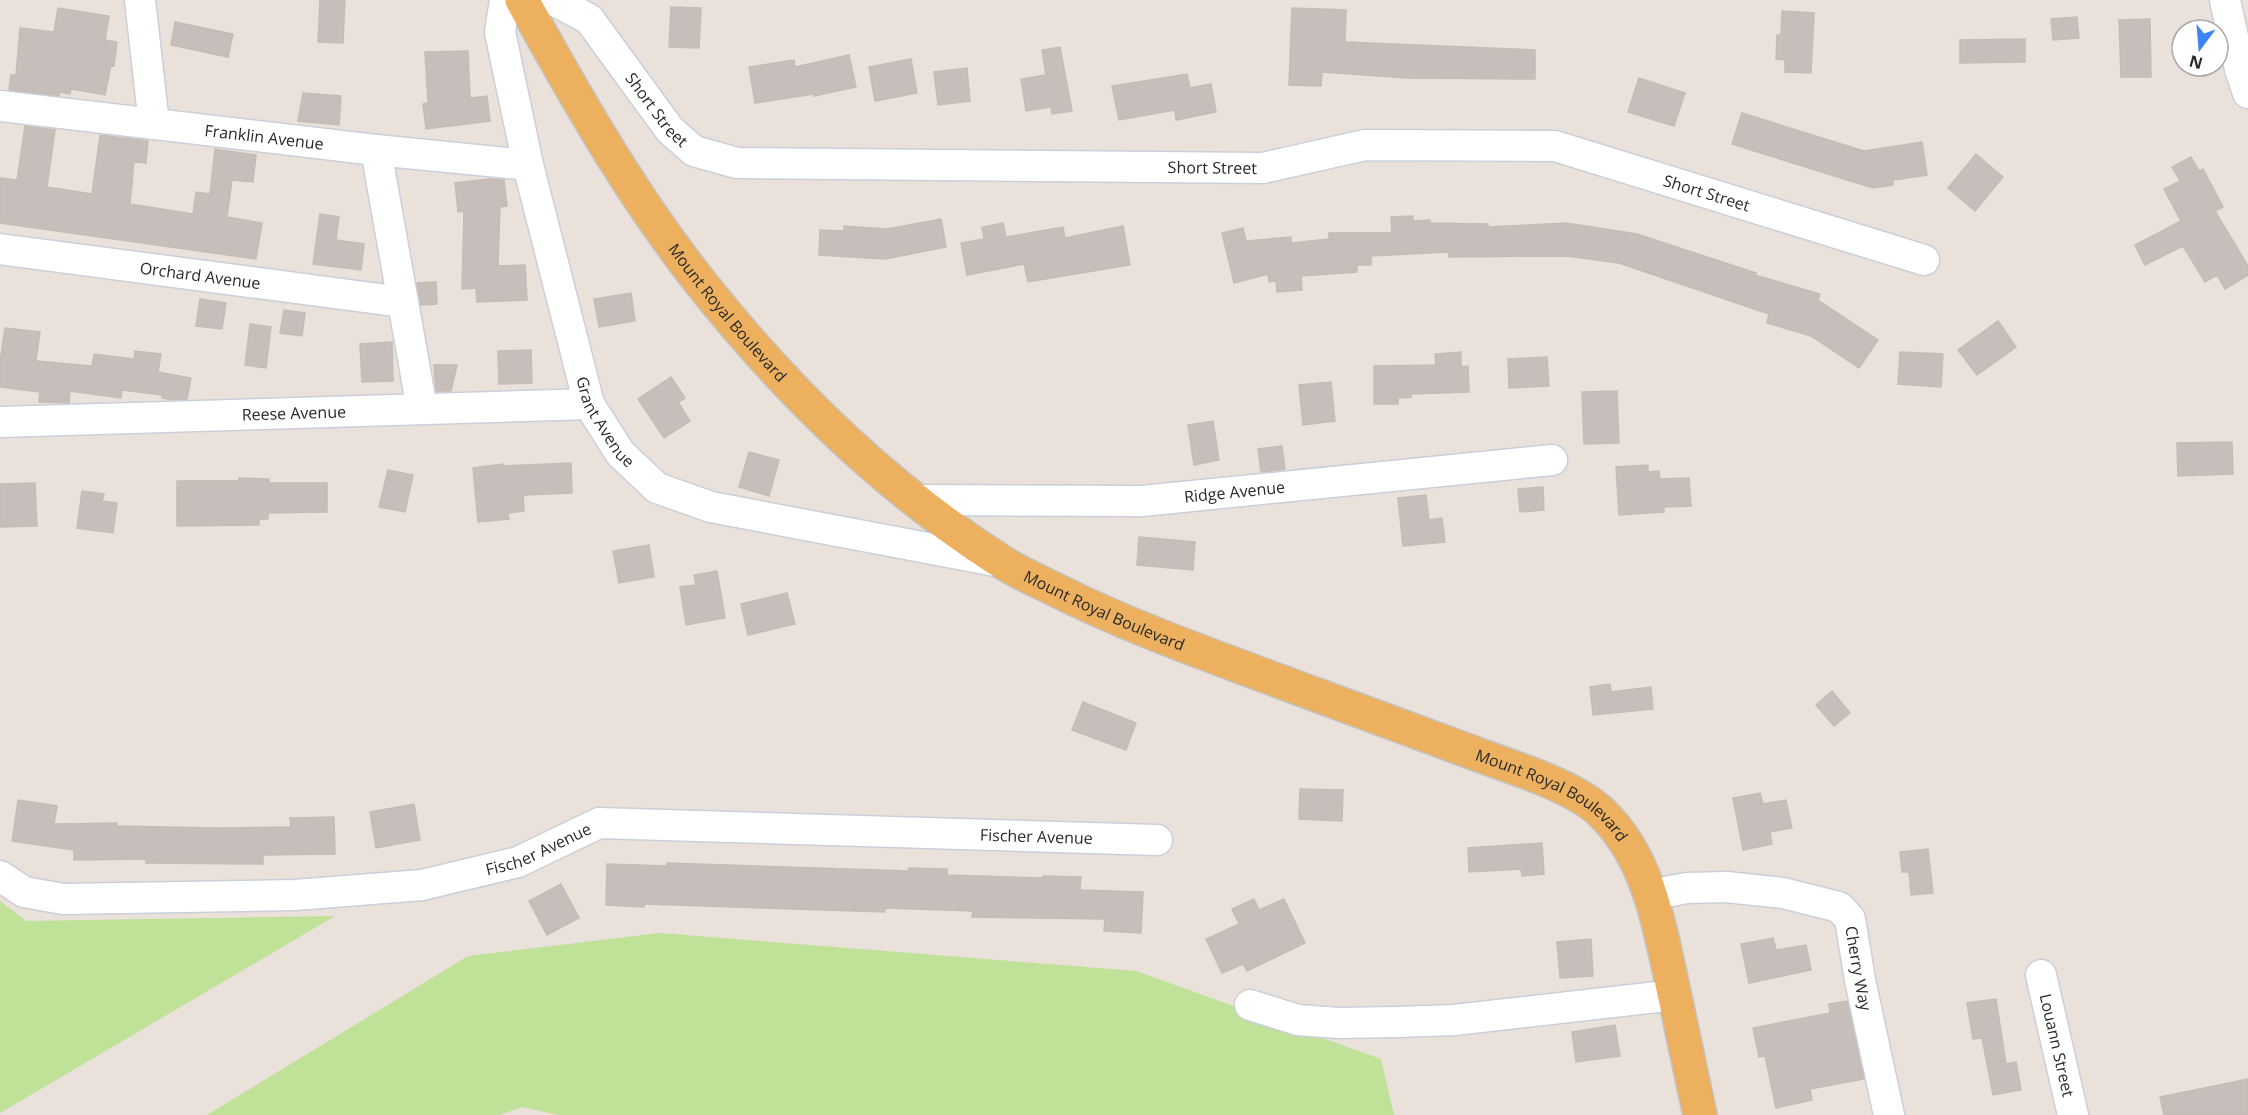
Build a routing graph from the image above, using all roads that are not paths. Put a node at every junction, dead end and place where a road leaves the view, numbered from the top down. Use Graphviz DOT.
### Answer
graph roads {
  1 [pos="140,0"];
  2 [pos="505,0"];
  3 [pos="522,0"];
  4 [pos="553,0"];
  5 [pos="2226,0"];
  6 [pos="2248,93"];
  7 [pos="0,106"];
  8 [pos="154,124"];
  9 [pos="376,150"];
  10 [pos="528,165"];
  11 [pos="0,249"];
  12 [pos="1924,260"];
  13 [pos="402,302"];
  14 [pos="589,404"];
  15 [pos="422,409"];
  16 [pos="0,422"];
  17 [pos="1552,460"];
  18 [pos="915,500"];
  19 [pos="1001,562"];
  20 [pos="1157,840"];
  21 [pos="0,876"];
  22 [pos="1650,895"];
  23 [pos="2041,975"];
  24 [pos="1675,995"];
  25 [pos="1250,1005"];
  26 [pos="1700,1115"];
  27 [pos="1889,1115"];
  28 [pos="2073,1115"];
  1 -- 8 [label="street"];
  2 -- 10 [label="street, Grant Avenue"];
  3 -- 18 [label="main road, Mount Royal Boulevard"];
  4 -- 12 [label="street, Short Street"];
  5 -- 6 [label="street"];
  7 -- 8 [label="street, Franklin Avenue"];
  8 -- 9 [label="street, Franklin Avenue"];
  9 -- 10 [label="street, Franklin Avenue"];
  9 -- 13 [label="street"];
  10 -- 14 [label="street, Grant Avenue"];
  11 -- 13 [label="street, Orchard Avenue"];
  13 -- 15 [label="street"];
  14 -- 15 [label="street, Reese Avenue"];
  14 -- 19 [label="street, Grant Avenue"];
  15 -- 16 [label="street, Reese Avenue"];
  17 -- 18 [label="street, Ridge Avenue"];
  18 -- 19 [label="main road, Mount Royal Boulevard"];
  19 -- 22 [label="main road, Mount Royal Boulevard"];
  20 -- 21 [label="street, Fischer Avenue"];
  22 -- 24 [label="main road, Mount Royal Boulevard"];
  22 -- 27 [label="street, Cherry Way"];
  23 -- 28 [label="street, Louann Street"];
  24 -- 25 [label="street"];
  24 -- 26 [label="main road, Mount Royal Boulevard"];
}
